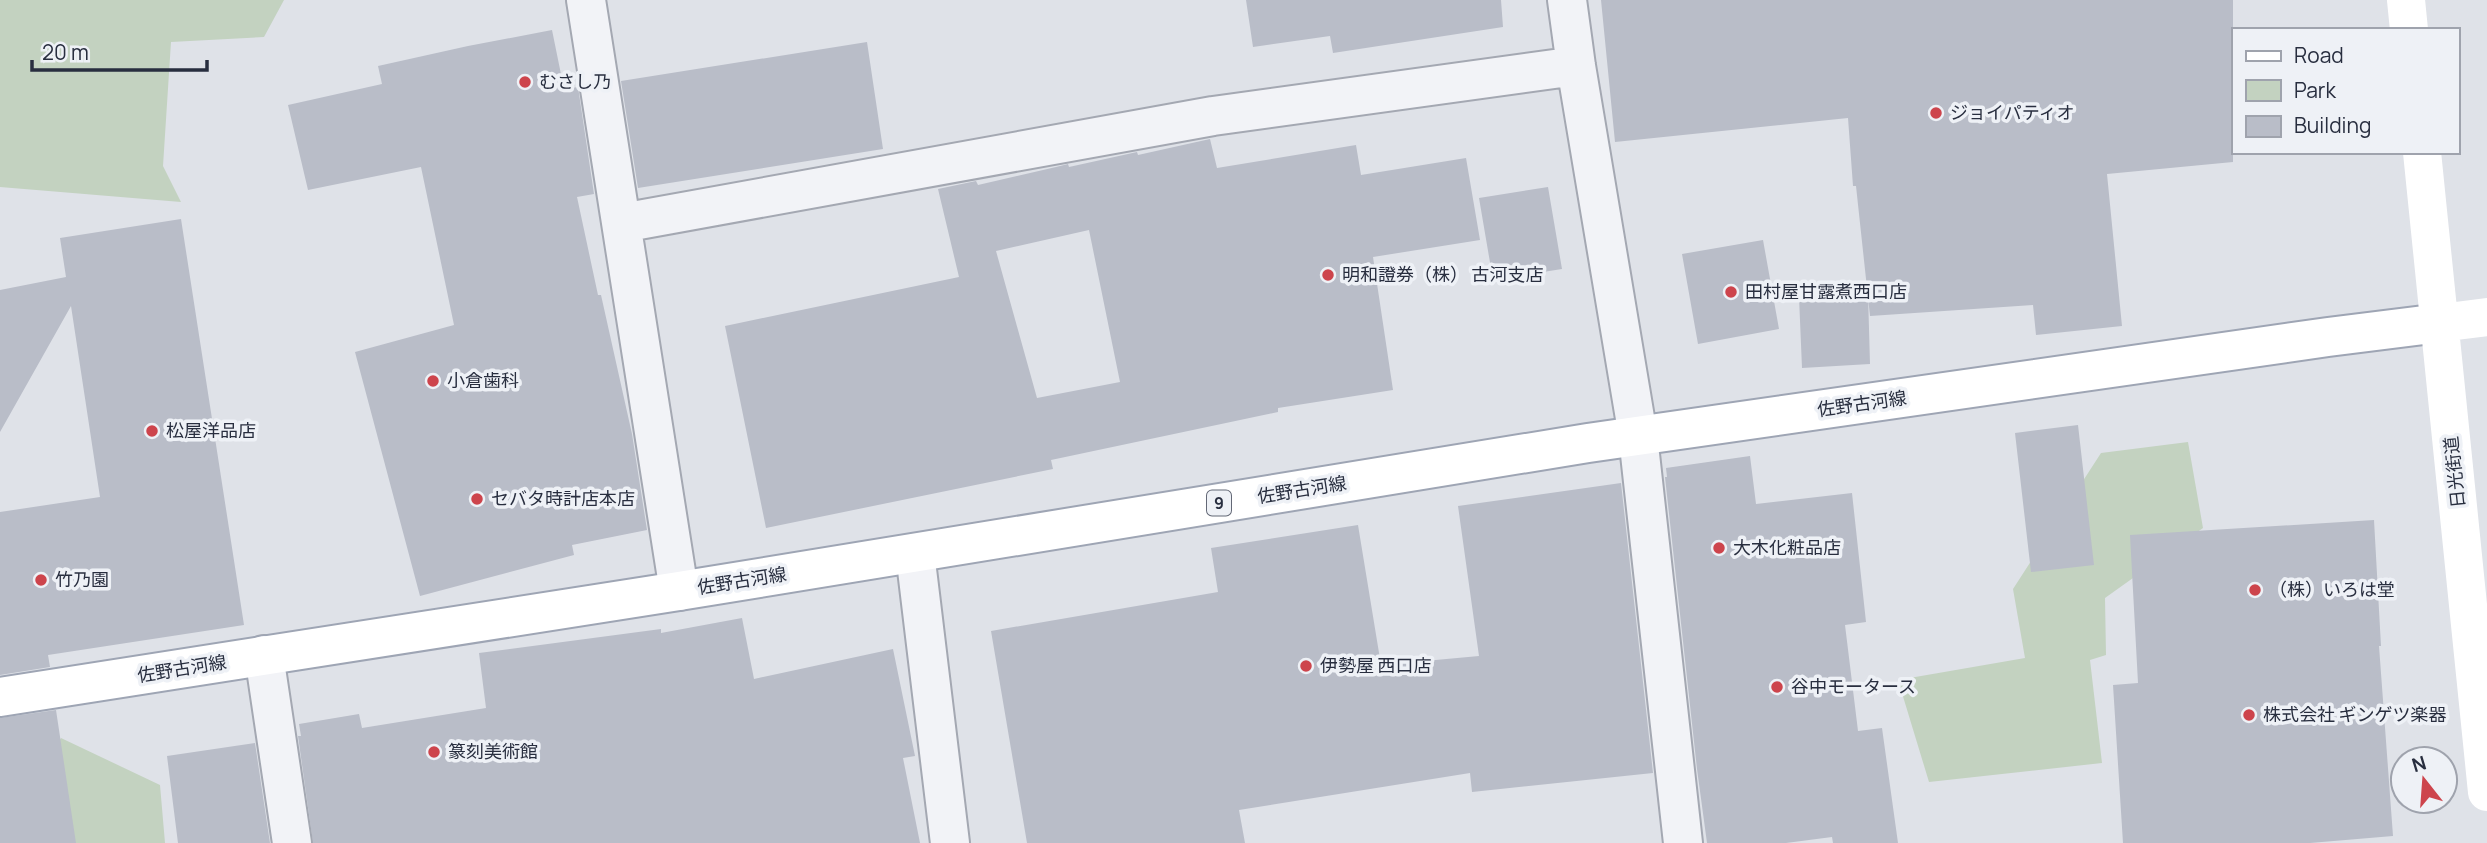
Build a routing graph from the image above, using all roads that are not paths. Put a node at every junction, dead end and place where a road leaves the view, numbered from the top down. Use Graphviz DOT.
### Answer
graph roads {
  1 [pos="586,0"];
  2 [pos="1567,0"];
  3 [pos="2406,0"];
  4 [pos="2409,28"];
  5 [pos="1576,66"];
  6 [pos="2422,154"];
  7 [pos="622,223"];
  8 [pos="2487,317"];
  9 [pos="2440,323"];
  10 [pos="1638,436"];
  11 [pos="915,553"];
  12 [pos="679,592"];
  13 [pos="264,655"];
  14 [pos="0,697"];
  15 [pos="2487,792"];
  16 [pos="292,843"];
  17 [pos="950,843"];
  18 [pos="1683,843"];
  1 -- 7 [label="street"];
  2 -- 5 [label="street"];
  3 -- 4 [label="main road"];
  5 -- 7 [label="street"];
  5 -- 10 [label="street"];
  6 -- 9 [label="main road, 日光街道"];
  7 -- 12 [label="street"];
  8 -- 9 [label="main road, 佐野古河線"];
  9 -- 10 [label="main road, 佐野古河線 / 9"];
  9 -- 15 [label="main road, 日光街道"];
  10 -- 11 [label="main road, 佐野古河線 / 9"];
  10 -- 18 [label="street"];
  11 -- 12 [label="main road, 佐野古河線 / 9"];
  11 -- 17 [label="street"];
  12 -- 13 [label="main road, 佐野古河線 / 9"];
  13 -- 14 [label="main road, 佐野古河線 / 9"];
  13 -- 16 [label="street"];
}
